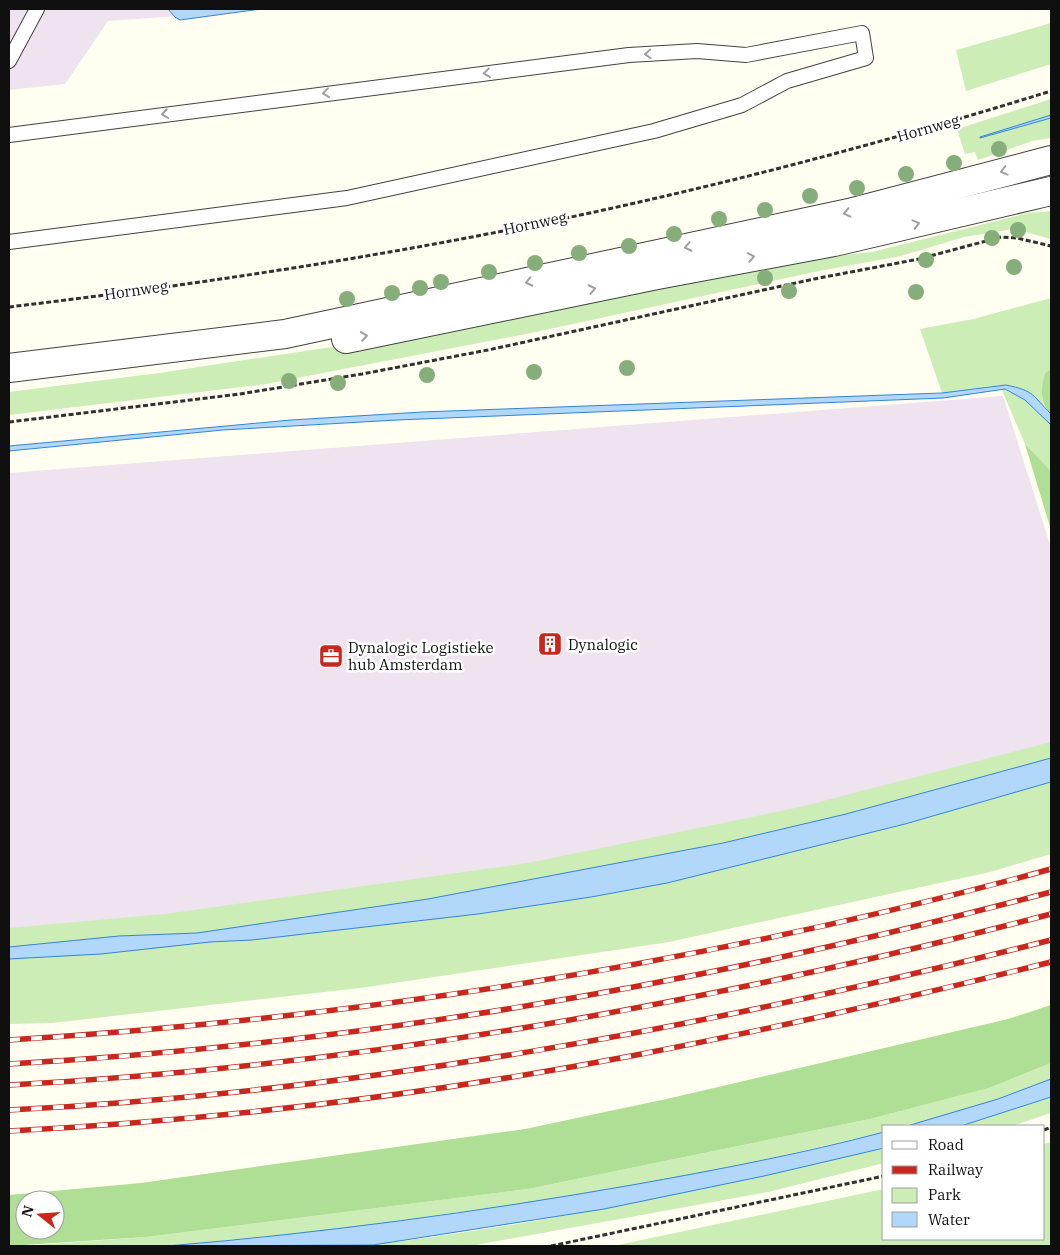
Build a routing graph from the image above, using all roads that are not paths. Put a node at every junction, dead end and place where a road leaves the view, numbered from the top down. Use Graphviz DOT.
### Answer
graph roads {
  1 [pos="37,9"];
  2 [pos="9,61"];
  3 [pos="9,135"];
  4 [pos="1051,160"];
  5 [pos="1051,190"];
  6 [pos="9,242"];
  7 [pos="9,368"];
  8 [pos="9,386"];
  1 -- 2 [label="lane"];
  6 -- 3 [label="lane, one-way"];
  4 -- 7 [label="street, one-way"];
  8 -- 5 [label="street, one-way"];
}
